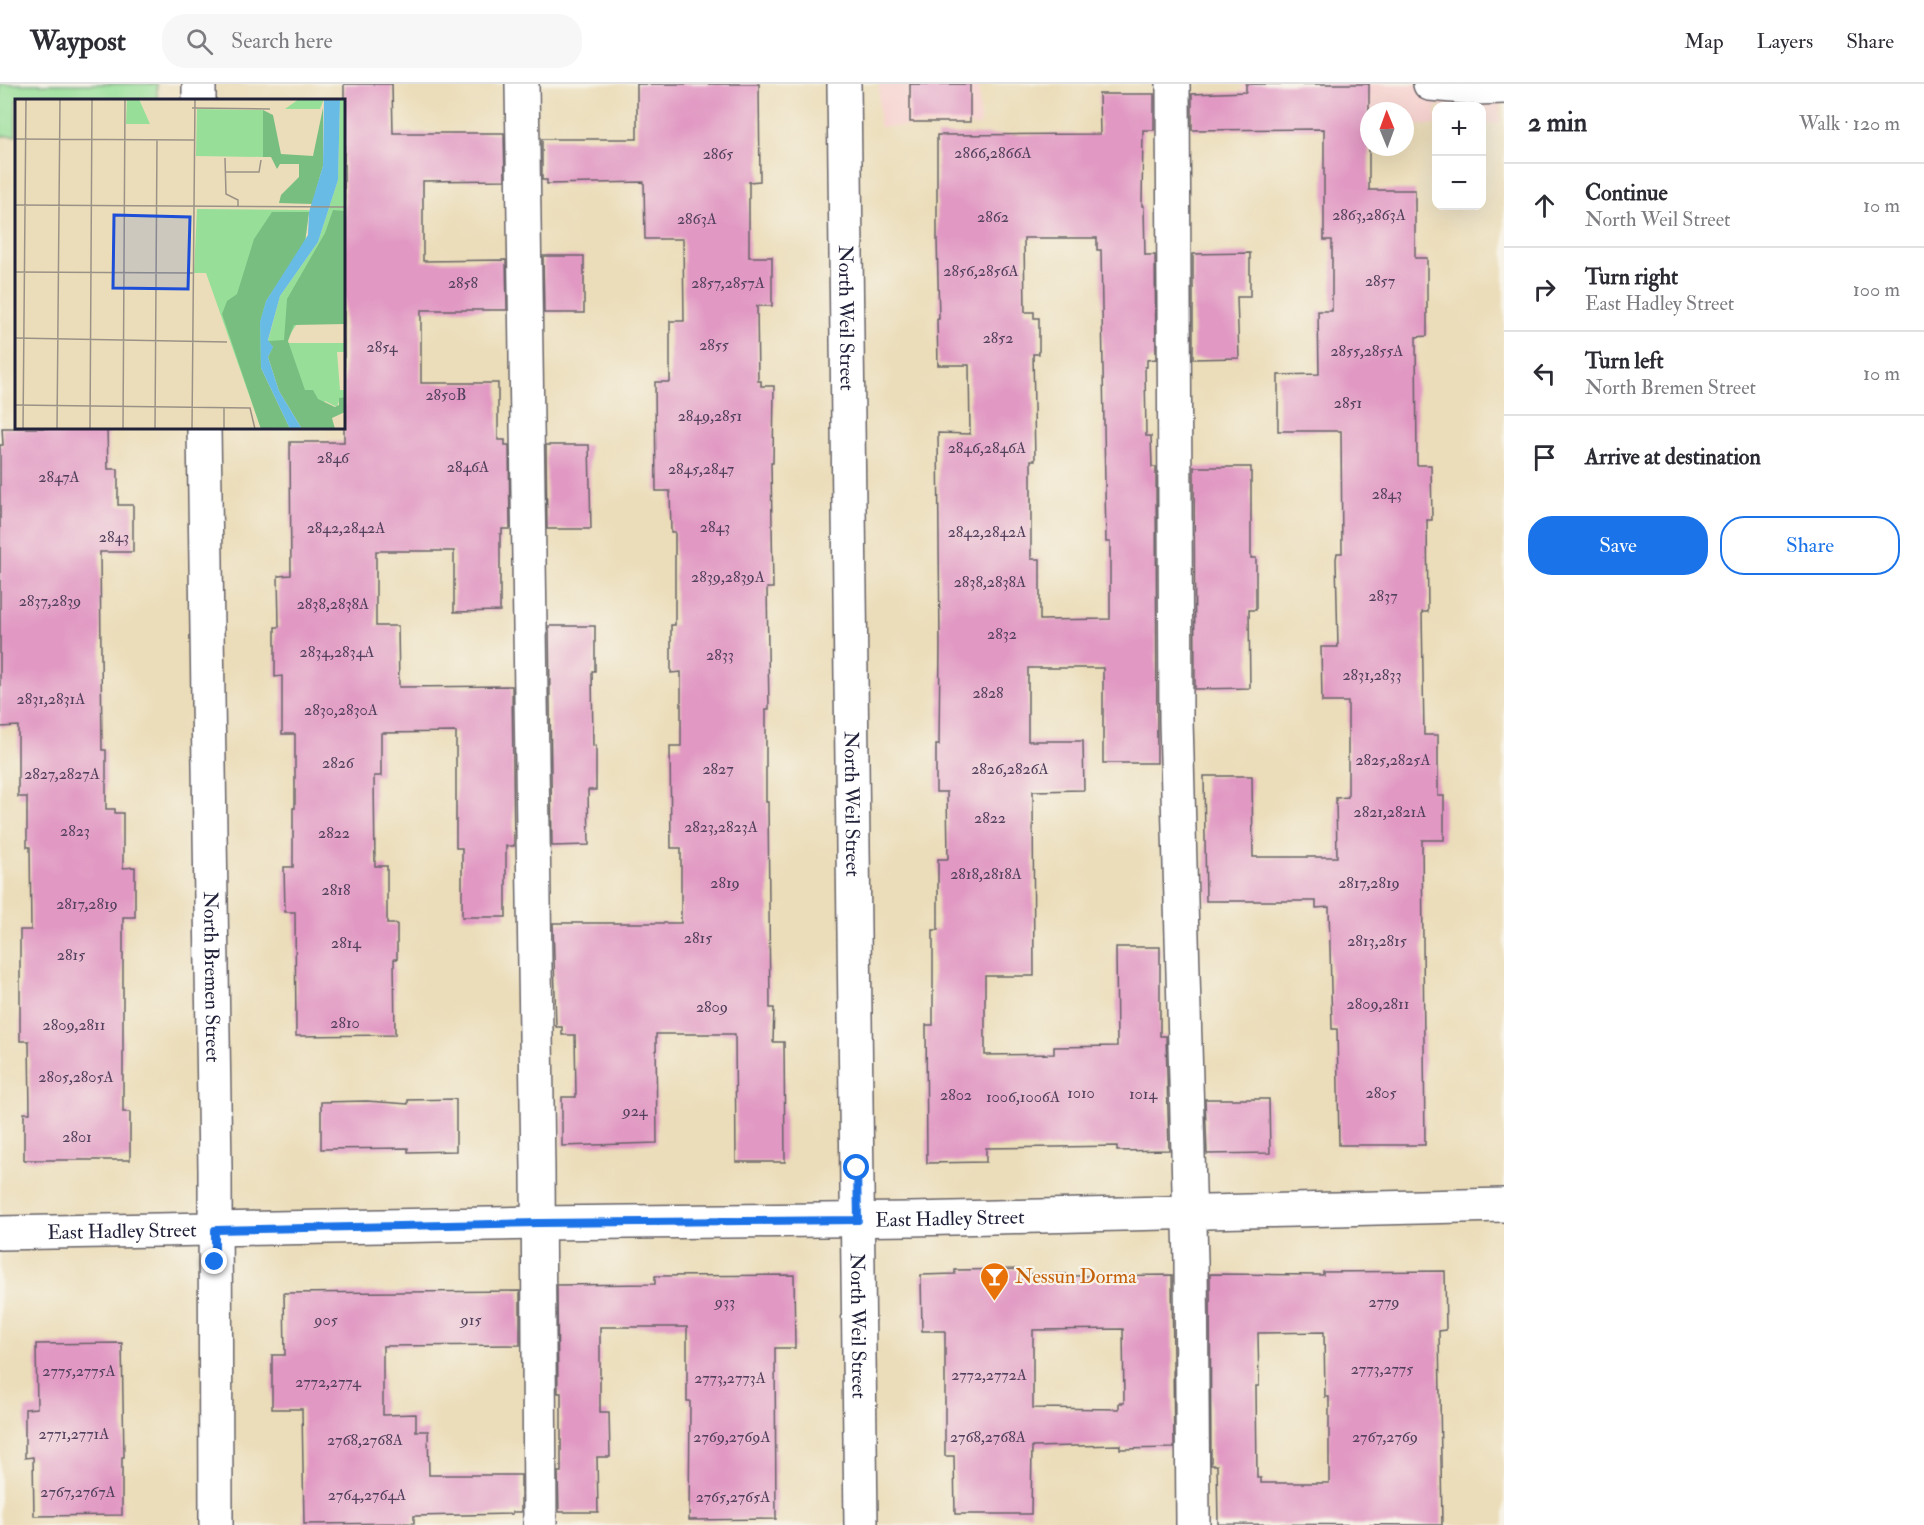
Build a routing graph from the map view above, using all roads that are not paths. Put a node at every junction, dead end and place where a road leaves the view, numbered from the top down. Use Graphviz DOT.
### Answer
graph roads {
  1 [pos="522,84"];
  2 [pos="844,84"];
  3 [pos="1173,84"];
  4 [pos="1430,84"];
  5 [pos="1504,87"];
  6 [pos="204,429"];
  7 [pos="1504,1205"];
  8 [pos="1190,1211"];
  9 [pos="858,1220"];
  10 [pos="538,1223"];
  11 [pos="215,1230"];
  12 [pos="0,1233"];
  13 [pos="216,1525"];
  14 [pos="540,1525"];
  15 [pos="861,1525"];
  16 [pos="1193,1525"];
  1 -- 10 [label="street"];
  2 -- 9 [label="street, North Weil Street"];
  3 -- 8 [label="street"];
  4 -- 5 [label="street"];
  6 -- 11 [label="street, North Bremen Street"];
  7 -- 8 [label="street, East Hadley Street"];
  8 -- 9 [label="street, East Hadley Street"];
  8 -- 16 [label="street"];
  9 -- 10 [label="street, East Hadley Street"];
  9 -- 15 [label="street, North Weil Street"];
  10 -- 11 [label="street, East Hadley Street"];
  10 -- 14 [label="street"];
  11 -- 12 [label="street, East Hadley Street"];
  11 -- 13 [label="street, North Bremen Street"];
}
